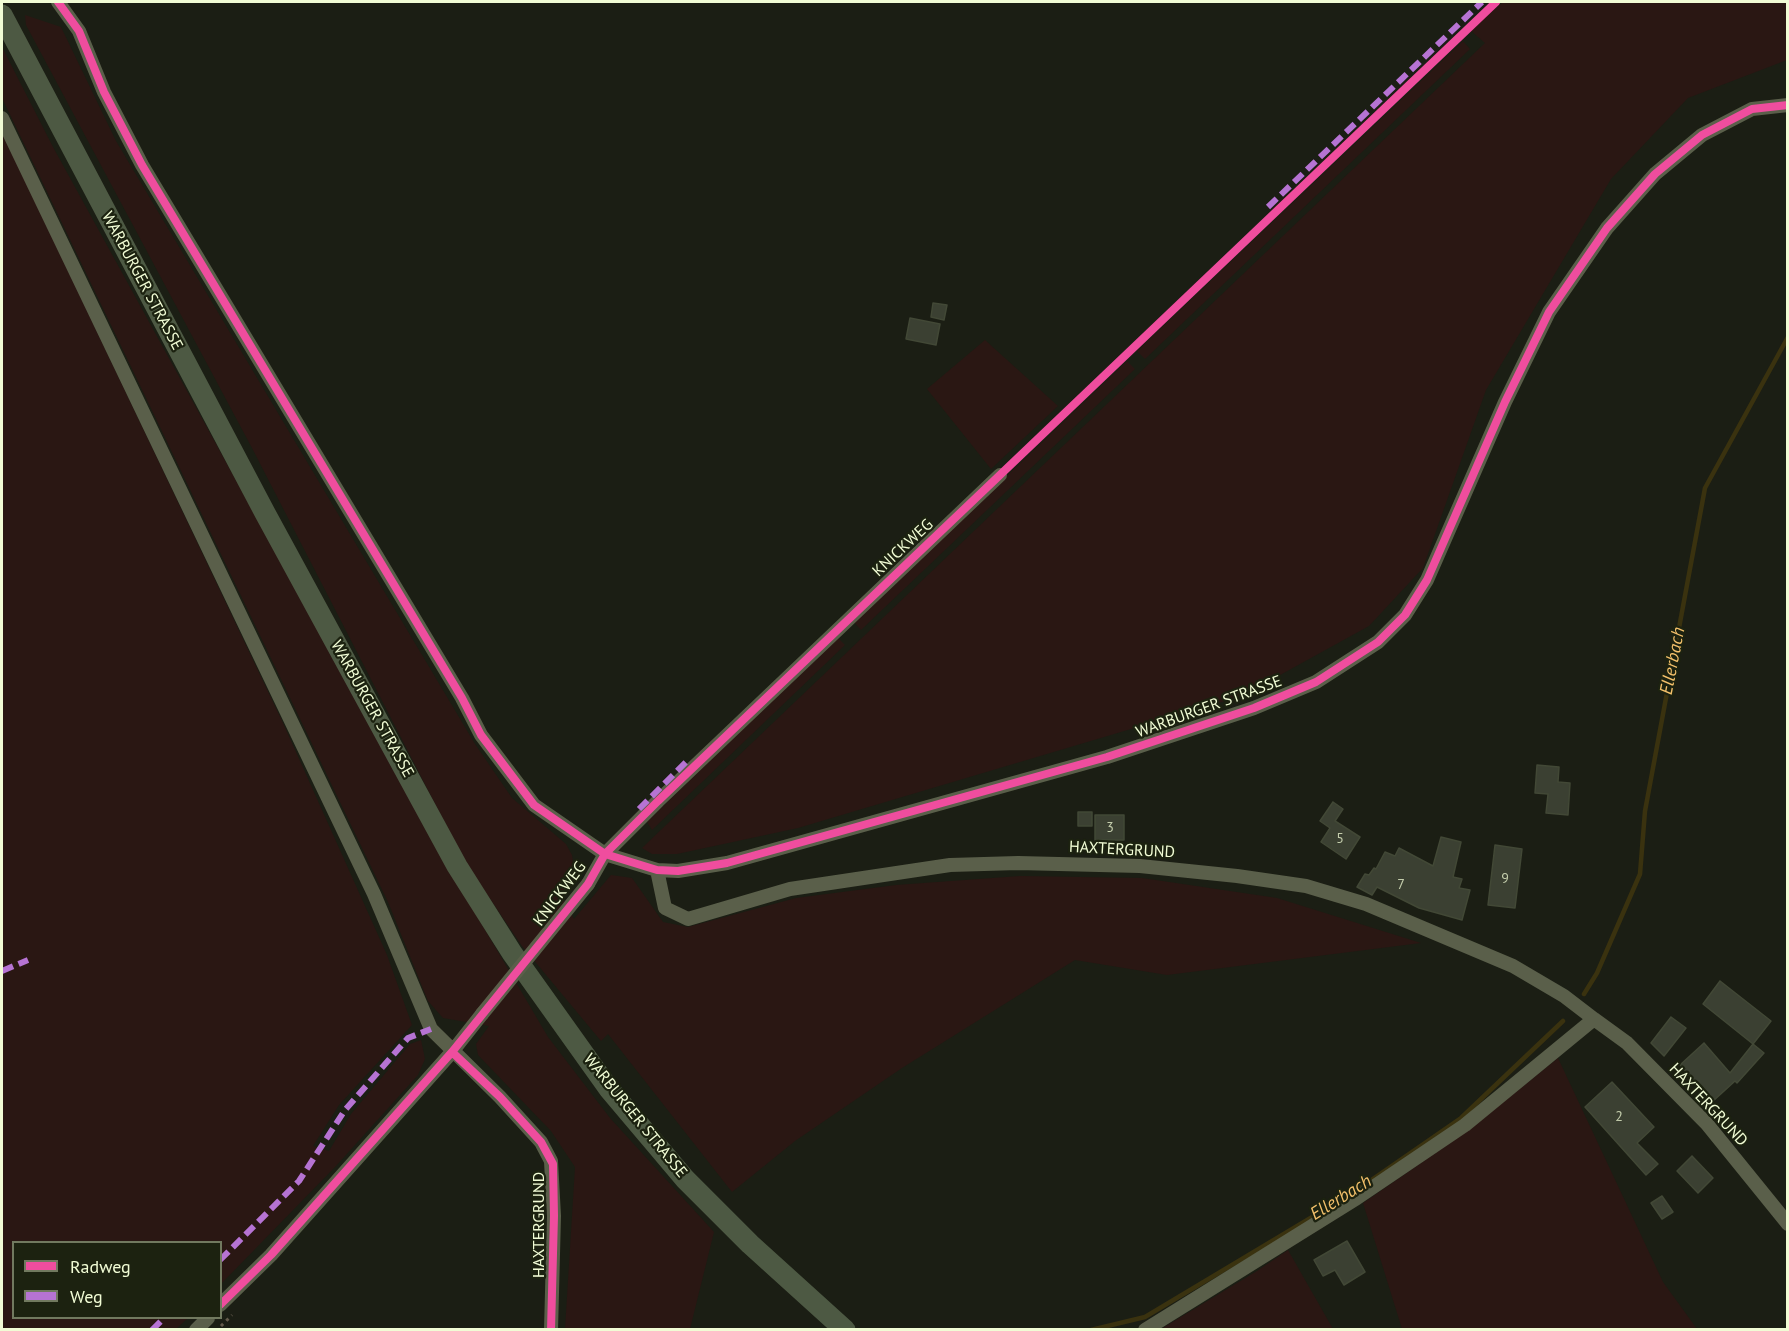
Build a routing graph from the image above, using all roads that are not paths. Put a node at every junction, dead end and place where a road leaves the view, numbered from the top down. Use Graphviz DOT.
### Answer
graph roads {
  1 [pos="58,2"];
  2 [pos="2,15"];
  3 [pos="1788,105"];
  4 [pos="2,118"];
  5 [pos="1000,475"];
  6 [pos="605,854"];
  7 [pos="657,870"];
  8 [pos="1594,1019"];
  9 [pos="452,1052"];
  10 [pos="1788,1224"];
  11 [pos="222,1303"];
  12 [pos="551,1329"];
  13 [pos="845,1329"];
  14 [pos="1145,1329"];
  1 -- 6 [label="street, WARBURGER STRASSE"];
  2 -- 13 [label="main road, WARBURGER STRASSE"];
  3 -- 7 [label="street, WARBURGER STRASSE"];
  4 -- 9 [label="street, HAXTERGRUND"];
  5 -- 6 [label="street, KNICKWEG"];
  6 -- 7 [label="street, WARBURGER STRASSE"];
  6 -- 9 [label="street, KNICKWEG, bridge"];
  7 -- 8 [label="street, HAXTERGRUND"];
  8 -- 10 [label="street, HAXTERGRUND"];
  8 -- 14 [label="street"];
  9 -- 11 [label="street, KNICKWEG"];
  9 -- 12 [label="street, HAXTERGRUND"];
}
